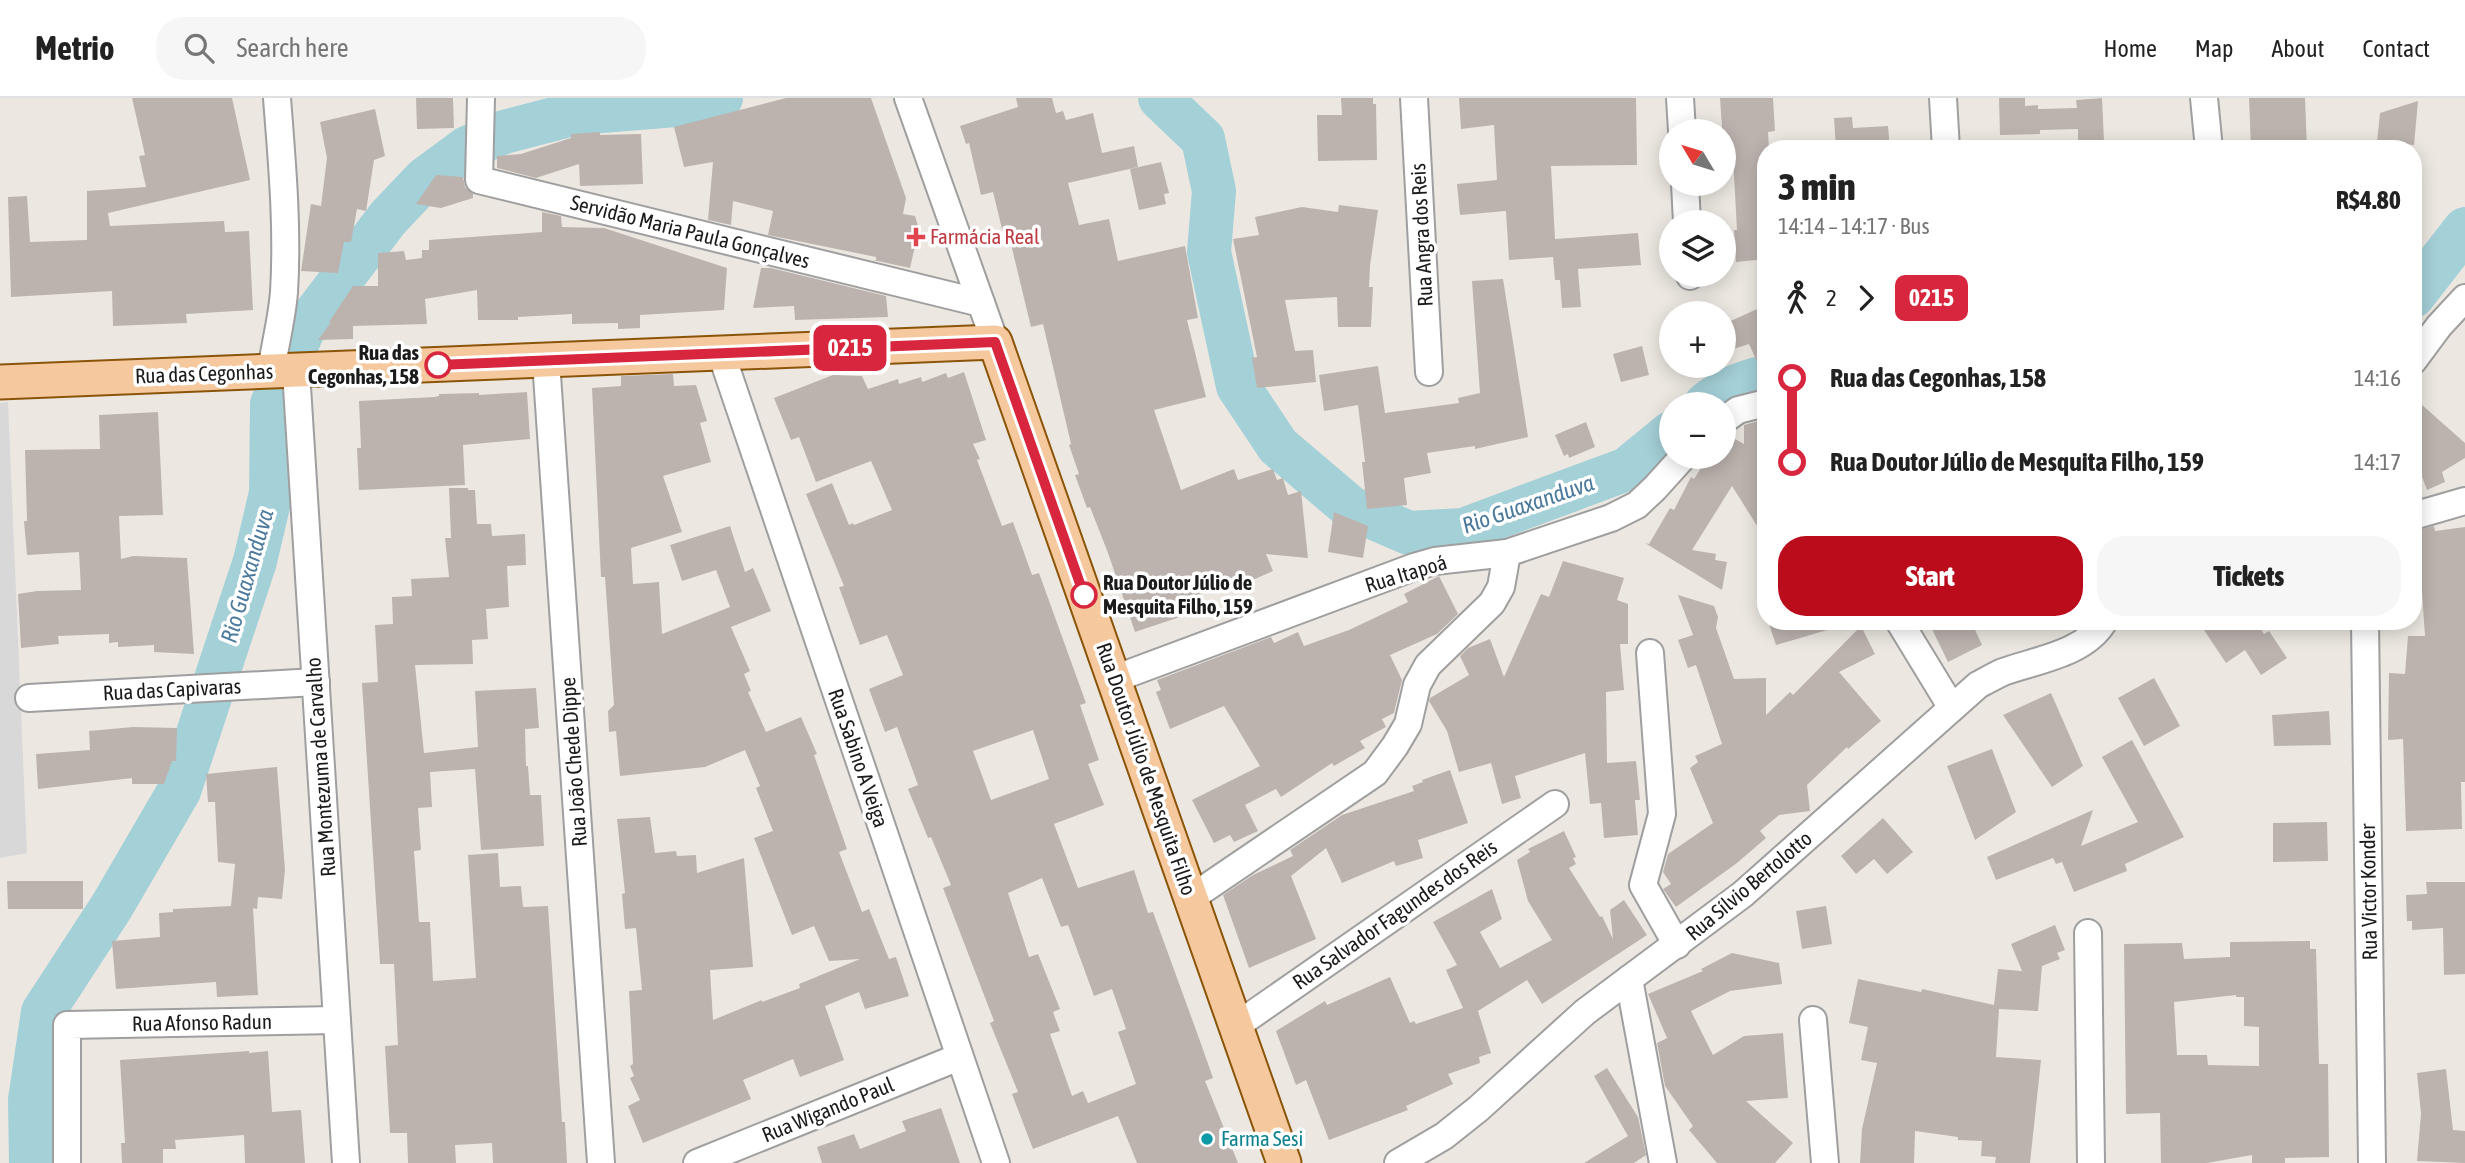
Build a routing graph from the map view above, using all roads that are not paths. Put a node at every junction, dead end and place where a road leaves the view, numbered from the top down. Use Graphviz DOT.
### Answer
graph roads {
  1 [pos="277,98"];
  2 [pos="481,98"];
  3 [pos="908,98"];
  4 [pos="1414,98"];
  5 [pos="1680,98"];
  6 [pos="1944,98"];
  7 [pos="2204,98"];
  8 [pos="1681,119"];
  9 [pos="1946,140"];
  10 [pos="2208,140"];
  11 [pos="2465,298"];
  12 [pos="981,303"];
  13 [pos="995,342"];
  14 [pos="2422,350"];
  15 [pos="721,354"];
  16 [pos="546,361"];
  17 [pos="284,371"];
  18 [pos="1429,372"];
  19 [pos="0,382"];
  20 [pos="1757,405"];
  21 [pos="1736,411"];
  22 [pos="1673,469"];
  23 [pos="2465,501"];
  24 [pos="2422,513"];
  25 [pos="1507,553"];
  26 [pos="1904,630"];
  27 [pos="2096,630"];
  28 [pos="2365,630"];
  29 [pos="1650,653"];
  30 [pos="1114,679"];
  31 [pos="316,682"];
  32 [pos="29,698"];
  33 [pos="1952,708"];
  34 [pos="1555,804"];
  35 [pos="1191,898"];
  36 [pos="2088,933"];
  37 [pos="1677,945"];
  38 [pos="1629,979"];
  39 [pos="337,1020"];
  40 [pos="1813,1020"];
  41 [pos="1236,1026"];
  42 [pos="959,1057"];
  43 [pos="67,1163"];
  44 [pos="346,1163"];
  45 [pos="601,1163"];
  46 [pos="697,1163"];
  47 [pos="996,1163"];
  48 [pos="1284,1163"];
  49 [pos="1398,1163"];
  50 [pos="1663,1163"];
  51 [pos="1825,1163"];
  52 [pos="2091,1163"];
  53 [pos="2372,1163"];
  1 -- 17 [label="street, Rua Montezuma de Carvalho"];
  2 -- 12 [label="street, Servidão Maria Paula Gonçalves"];
  3 -- 12 [label="street, Rua Doutor Júlio de Mesquita Filho"];
  4 -- 18 [label="street, Rua Angra dos Reis"];
  5 -- 8 [label="street"];
  6 -- 9 [label="street"];
  7 -- 10 [label="street"];
  11 -- 14 [label="street"];
  12 -- 13 [label="street, Rua Doutor Júlio de Mesquita Filho"];
  13 -- 15 [label="main road, Rua das Cegonhas"];
  13 -- 30 [label="main road, Rua Doutor Júlio de Mesquita Filho"];
  15 -- 16 [label="main road, Rua das Cegonhas"];
  15 -- 42 [label="street, Rua Sabino A Veiga"];
  16 -- 17 [label="main road, Rua das Cegonhas"];
  16 -- 45 [label="street, Rua João Chede Dippe"];
  17 -- 19 [label="main road, Rua das Cegonhas"];
  17 -- 31 [label="street, Rua Montezuma de Carvalho"];
  20 -- 21 [label="street"];
  22 -- 25 [label="street, Rua Itapoá"];
  23 -- 24 [label="street"];
  25 -- 30 [label="street, Rua Itapoá"];
  25 -- 35 [label="street"];
  26 -- 33 [label="street"];
  27 -- 33 [label="street, Rua Sílvio Bertolotto"];
  28 -- 53 [label="street, Rua Victor Konder"];
  29 -- 37 [label="street"];
  30 -- 35 [label="main road, Rua Doutor Júlio de Mesquita Filho"];
  31 -- 32 [label="street, Rua das Capivaras"];
  31 -- 39 [label="street, Rua Montezuma de Carvalho"];
  33 -- 37 [label="street, Rua Sílvio Bertolotto"];
  34 -- 41 [label="street, Rua Salvador Fagundes dos Reis"];
  35 -- 41 [label="main road, Rua Doutor Júlio de Mesquita Filho"];
  36 -- 52 [label="street"];
  37 -- 38 [label="street, Rua Sílvio Bertolotto"];
  38 -- 49 [label="street, Rua Sílvio Bertolotto"];
  38 -- 50 [label="street"];
  39 -- 43 [label="street, Rua Afonso Radun"];
  39 -- 44 [label="street, Rua Montezuma de Carvalho"];
  40 -- 51 [label="street"];
  41 -- 48 [label="main road, Rua Doutor Júlio de Mesquita Filho"];
  42 -- 46 [label="street, Rua Wigando Paul"];
  42 -- 47 [label="street, Rua Sabino A Veiga"];
}
